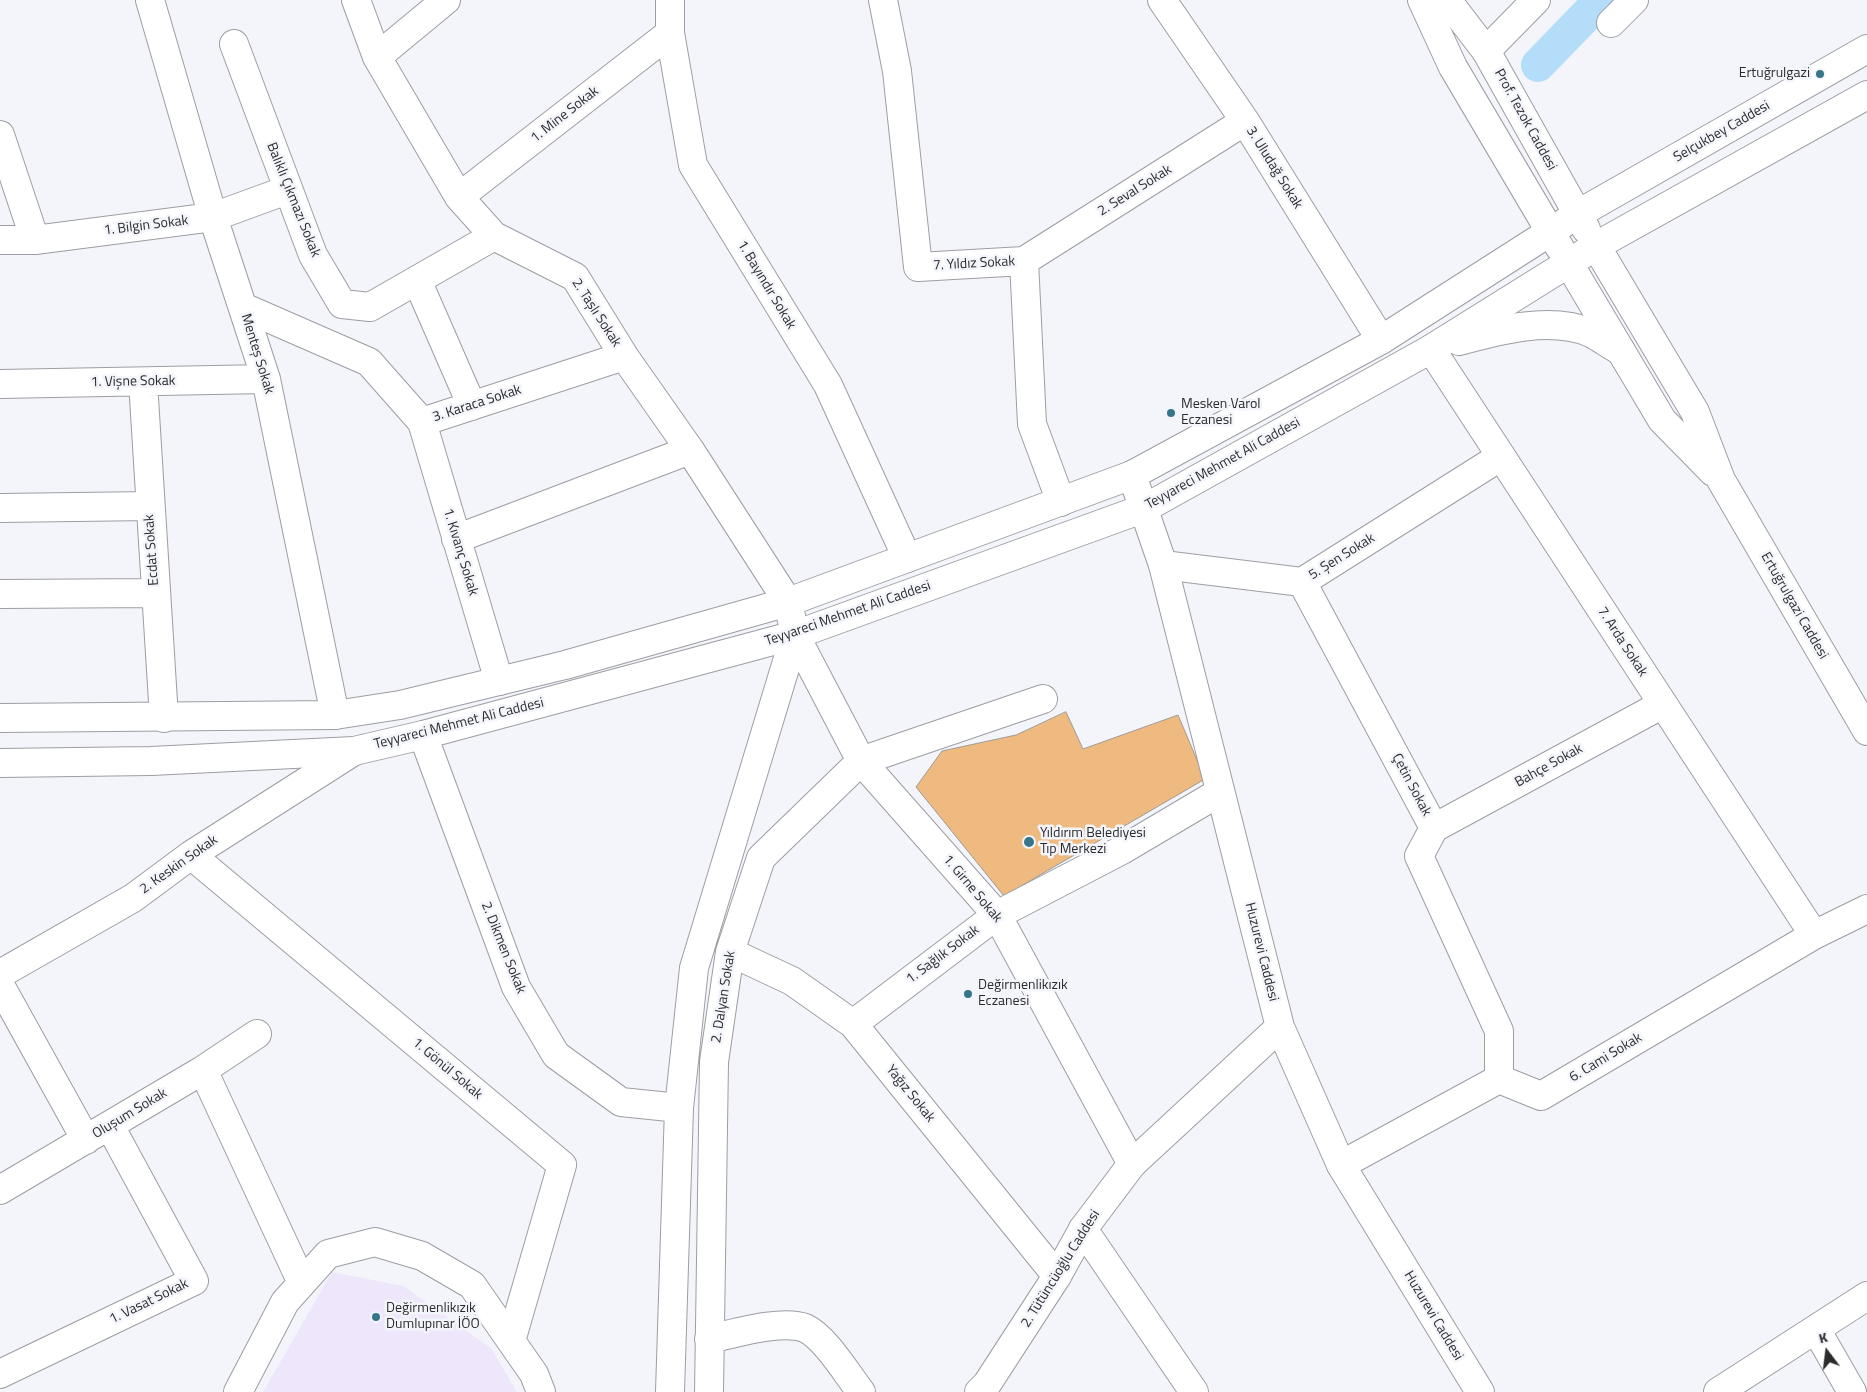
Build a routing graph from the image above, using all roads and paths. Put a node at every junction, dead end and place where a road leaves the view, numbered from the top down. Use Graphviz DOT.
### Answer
graph roads {
  1 [pos="150,0"];
  2 [pos="356,0"];
  3 [pos="446,0"];
  4 [pos="670,0"];
  5 [pos="882,0"];
  6 [pos="1162,0"];
  7 [pos="1422,0"];
  8 [pos="1447,0"];
  9 [pos="1536,0"];
  10 [pos="1634,0"];
  11 [pos="1611,23"];
  12 [pos="670,33"];
  13 [pos="234,44"];
  14 [pos="1867,49"];
  15 [pos="1486,51"];
  16 [pos="377,57"];
  17 [pos="1867,95"];
  18 [pos="1246,121"];
  19 [pos="0,135"];
  20 [pos="287,190"];
  21 [pos="460,197"];
  22 [pos="1578,214"];
  23 [pos="213,217"];
  24 [pos="1550,231"];
  25 [pos="494,236"];
  26 [pos="0,240"];
  27 [pos="35,240"];
  28 [pos="1596,246"];
  29 [pos="1024,262"];
  30 [pos="1568,262"];
  31 [pos="417,280"];
  32 [pos="243,307"];
  33 [pos="1381,340"];
  34 [pos="1431,349"];
  35 [pos="1621,351"];
  36 [pos="624,356"];
  37 [pos="266,379"];
  38 [pos="143,382"];
  39 [pos="0,384"];
  40 [pos="472,406"];
  41 [pos="422,422"];
  42 [pos="690,450"];
  43 [pos="1500,457"];
  44 [pos="1132,475"];
  45 [pos="1721,480"];
  46 [pos="1061,502"];
  47 [pos="150,506"];
  48 [pos="0,508"];
  49 [pos="1145,508"];
  50 [pos="456,539"];
  51 [pos="907,558"];
  52 [pos="1162,565"];
  53 [pos="1302,582"];
  54 [pos="155,593"];
  55 [pos="0,594"];
  56 [pos="788,602"];
  57 [pos="795,635"];
  58 [pos="499,681"];
  59 [pos="1043,699"];
  60 [pos="1663,704"];
  61 [pos="335,715"];
  62 [pos="0,718"];
  63 [pos="164,718"];
  64 [pos="1867,731"];
  65 [pos="423,735"];
  66 [pos="354,751"];
  67 [pos="861,761"];
  68 [pos="0,763"];
  69 [pos="1220,792"];
  70 [pos="1434,828"];
  71 [pos="191,855"];
  72 [pos="1867,909"];
  73 [pos="997,915"];
  74 [pos="1814,935"];
  75 [pos="730,952"];
  76 [pos="0,974"];
  77 [pos="0,985"];
  78 [pos="852,1024"];
  79 [pos="1280,1028"];
  80 [pos="257,1034"];
  81 [pos="203,1070"];
  82 [pos="1499,1079"];
  83 [pos="678,1108"];
  84 [pos="110,1126"];
  85 [pos="86,1140"];
  86 [pos="1132,1164"];
  87 [pos="1341,1165"];
  88 [pos="0,1190"];
  89 [pos="1083,1229"];
  90 [pos="1057,1276"];
  91 [pos="302,1283"];
  92 [pos="1867,1296"];
  93 [pos="1817,1331"];
  94 [pos="709,1339"];
  95 [pos="510,1341"];
  96 [pos="0,1374"];
  97 [pos="986,1390"];
  98 [pos="238,1392"];
  99 [pos="541,1392"];
  100 [pos="670,1392"];
  101 [pos="709,1392"];
  102 [pos="861,1392"];
  103 [pos="1194,1392"];
  104 [pos="1480,1392"];
  105 [pos="1718,1392"];
  106 [pos="1852,1392"];
  1 -- 23 [label="street, Menteş Sokak"];
  2 -- 16 [label="street, 2. Taşlı Sokak"];
  3 -- 16 [label="street"];
  4 -- 12 [label="street, 1. Bayındır Sokak"];
  5 -- 29 [label="street, 7. Yıldız Sokak"];
  6 -- 18 [label="street, 3. Uludağ Sokak"];
  7 -- 24 [label="street, Ertuğrulgazi Caddesi"];
  8 -- 15 [label="street, Prof. Tezok Caddesi"];
  9 -- 15 [label="street"];
  10 -- 11 [label="street"];
  12 -- 21 [label="street, 1. Mine Sokak"];
  12 -- 51 [label="street, 1. Bayındır Sokak"];
  13 -- 20 [label="street, Balıklı Çıkmazı Sokak"];
  14 -- 22 [label="street, Selçukbey Caddesi"];
  15 -- 22 [label="street, Prof. Tezok Caddesi"];
  16 -- 21 [label="street, 2. Taşlı Sokak"];
  17 -- 28 [label="street"];
  18 -- 29 [label="street, 2. Seval Sokak"];
  18 -- 33 [label="street, 3. Uludağ Sokak"];
  19 -- 27 [label="street"];
  20 -- 23 [label="street, 1. Bilgin Sokak"];
  20 -- 31 [label="street, Balıklı Çıkmazı Sokak"];
  21 -- 25 [label="street, 2. Taşlı Sokak"];
  22 -- 24 [label="street"];
  22 -- 28 [label="street, Prof. Tezok Caddesi"];
  23 -- 27 [label="street, 1. Bilgin Sokak"];
  23 -- 32 [label="street, Menteş Sokak"];
  24 -- 30 [label="street, Ertuğrulgazi Caddesi"];
  24 -- 33 [label="street"];
  25 -- 31 [label="street, Balıklı Çıkmazı Sokak"];
  25 -- 36 [label="street, 2. Taşlı Sokak"];
  26 -- 27 [label="street, 1. Bilgin Sokak"];
  28 -- 30 [label="street, Teyyareci Mehmet Ali Caddesi"];
  28 -- 45 [label="street, Ertuğrulgazi Caddesi"];
  29 -- 46 [label="street, 7. Yıldız Sokak"];
  30 -- 34 [label="street, Teyyareci Mehmet Ali Caddesi"];
  30 -- 35 [label="street, Ertuğrulgazi Caddesi"];
  31 -- 40 [label="street"];
  32 -- 37 [label="street, Menteş Sokak"];
  32 -- 41 [label="street, 3. Karaca Sokak"];
  33 -- 44 [label="street"];
  34 -- 35 [label="street"];
  34 -- 43 [label="street, 7. Arda Sokak"];
  34 -- 49 [label="street, Teyyareci Mehmet Ali Caddesi"];
  35 -- 45 [label="street, Ertuğrulgazi Caddesi"];
  36 -- 40 [label="street, 3. Karaca Sokak"];
  36 -- 42 [label="street, 2. Taşlı Sokak"];
  37 -- 38 [label="street, 1. Vişne Sokak"];
  37 -- 61 [label="street, Menteş Sokak"];
  38 -- 39 [label="street, 1. Vişne Sokak"];
  38 -- 47 [label="street, Ecdat Sokak"];
  40 -- 41 [label="street, 3. Karaca Sokak"];
  41 -- 50 [label="street, 1. Kıvanç Sokak"];
  42 -- 50 [label="street"];
  42 -- 56 [label="street, 2. Taşlı Sokak"];
  43 -- 53 [label="street, 5. Şen Sokak"];
  43 -- 60 [label="street, 7. Arda Sokak"];
  44 -- 46 [label="street"];
  44 -- 49 [label="street, Huzurevi Caddesi"];
  45 -- 64 [label="street, Ertuğrulgazi Caddesi"];
  46 -- 51 [label="street"];
  47 -- 48 [label="street"];
  47 -- 54 [label="street, Ecdat Sokak"];
  49 -- 52 [label="street, Huzurevi Caddesi"];
  49 -- 57 [label="street, Teyyareci Mehmet Ali Caddesi"];
  50 -- 58 [label="street, 1. Kıvanç Sokak"];
  51 -- 56 [label="street"];
  52 -- 53 [label="street, 5. Şen Sokak"];
  52 -- 69 [label="street, Huzurevi Caddesi"];
  53 -- 70 [label="street, Çetin Sokak"];
  54 -- 55 [label="street"];
  54 -- 63 [label="street, Ecdat Sokak"];
  56 -- 57 [label="street"];
  56 -- 58 [label="street"];
  57 -- 65 [label="street, Teyyareci Mehmet Ali Caddesi"];
  57 -- 67 [label="street"];
  57 -- 83 [label="street"];
  58 -- 61 [label="street"];
  59 -- 67 [label="street"];
  60 -- 70 [label="street, Bahçe Sokak"];
  60 -- 74 [label="street, 7. Arda Sokak"];
  61 -- 63 [label="street"];
  62 -- 63 [label="street"];
  65 -- 66 [label="street, Teyyareci Mehmet Ali Caddesi"];
  65 -- 83 [label="street, 2. Dikmen Sokak"];
  66 -- 68 [label="street, Teyyareci Mehmet Ali Caddesi"];
  66 -- 71 [label="street, 2. Keskin Sokak"];
  67 -- 73 [label="street, 1. Girne Sokak"];
  67 -- 75 [label="street, 2. Dalyan Sokak"];
  69 -- 73 [label="street, 1. Sağlık Sokak"];
  69 -- 79 [label="street, Huzurevi Caddesi"];
  70 -- 82 [label="street, Çetin Sokak"];
  71 -- 76 [label="street, 2. Keskin Sokak"];
  71 -- 95 [label="street, 1. Gönül Sokak"];
  72 -- 74 [label="street, 6. Cami Sokak"];
  73 -- 78 [label="street, 1. Sağlık Sokak"];
  73 -- 86 [label="street, 1. Girne Sokak"];
  74 -- 82 [label="street, 6. Cami Sokak"];
  75 -- 78 [label="street, Yağız Sokak"];
  75 -- 94 [label="street, 2. Dalyan Sokak"];
  77 -- 85 [label="street"];
  78 -- 90 [label="street, Yağız Sokak"];
  79 -- 86 [label="street, 2. Tütüncüoğlu Caddesi"];
  79 -- 87 [label="street, Huzurevi Caddesi"];
  80 -- 81 [label="street, Oluşum Sokak"];
  81 -- 84 [label="street, Oluşum Sokak"];
  81 -- 91 [label="street"];
  82 -- 87 [label="street"];
  83 -- 100 [label="street"];
  84 -- 85 [label="street, Oluşum Sokak"];
  84 -- 96 [label="street, 1. Vasat Sokak"];
  85 -- 88 [label="street, Oluşum Sokak"];
  86 -- 89 [label="street, 2. Tütüncüoğlu Caddesi"];
  87 -- 104 [label="street, Huzurevi Caddesi"];
  89 -- 90 [label="street, 2. Tütüncüoğlu Caddesi"];
  89 -- 103 [label="street"];
  90 -- 97 [label="street, 2. Tütüncüoğlu Caddesi"];
  91 -- 95 [label="street"];
  91 -- 98 [label="street"];
  92 -- 93 [label="street"];
  93 -- 105 [label="street"];
  93 -- 106 [label="street"];
  94 -- 101 [label="street, 2. Dalyan Sokak"];
  94 -- 102 [label="street"];
  95 -- 99 [label="street"];
}
